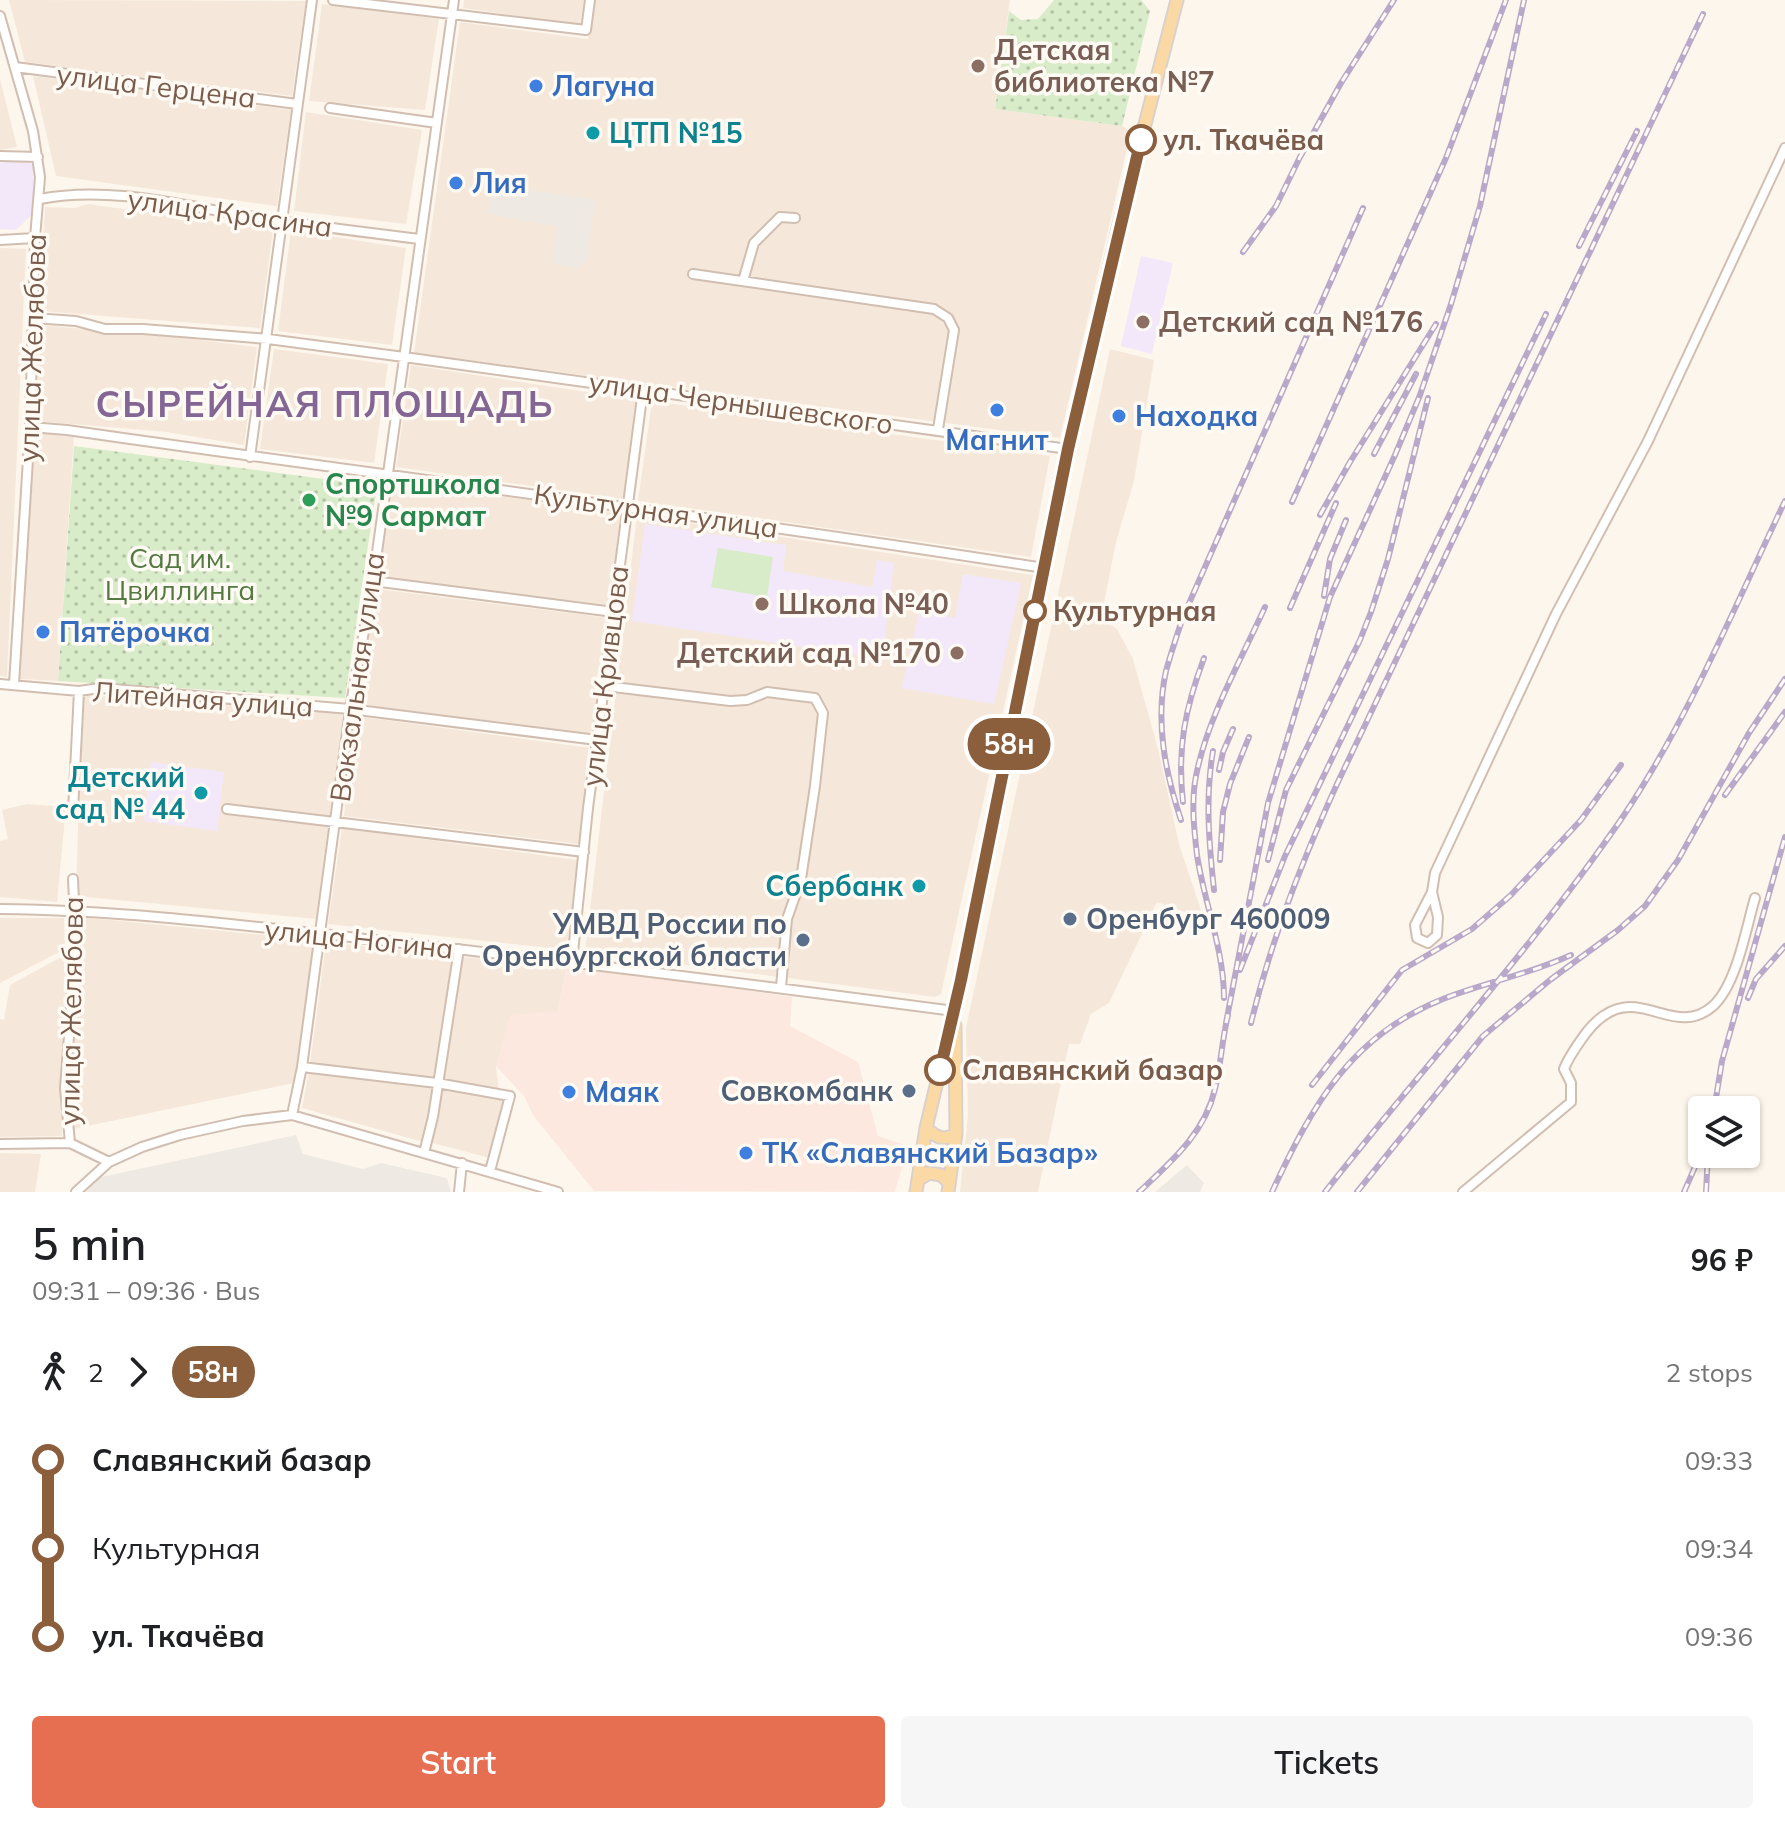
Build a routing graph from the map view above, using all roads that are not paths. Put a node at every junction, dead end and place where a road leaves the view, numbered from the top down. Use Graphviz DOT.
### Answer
graph roads {
  1 [pos="312,0"];
  2 [pos="333,0"];
  3 [pos="454,0"];
  4 [pos="590,0"];
  5 [pos="1177,0"];
  6 [pos="452,14"];
  7 [pos="0,16"];
  8 [pos="15,67"];
  9 [pos="297,104"];
  10 [pos="330,108"];
  11 [pos="437,123"];
  12 [pos="1785,148"];
  13 [pos="0,156"];
  14 [pos="38,157"];
  15 [pos="40,199"];
  16 [pos="795,218"];
  17 [pos="284,222"];
  18 [pos="35,238"];
  19 [pos="419,239"];
  20 [pos="0,240"];
  21 [pos="693,274"];
  22 [pos="743,281"];
  23 [pos="33,318"];
  24 [pos="268,339"];
  25 [pos="404,357"];
  26 [pos="643,390"];
  27 [pos="30,427"];
  28 [pos="938,429"];
  29 [pos="1068,449"];
  30 [pos="250,457"];
  31 [pos="385,476"];
  32 [pos="627,505"];
  33 [pos="1044,568"];
  34 [pos="373,581"];
  35 [pos="614,612"];
  36 [pos="0,684"];
  37 [pos="14,684"];
  38 [pos="605,686"];
  39 [pos="79,691"];
  40 [pos="350,709"];
  41 [pos="597,740"];
  42 [pos="227,809"];
  43 [pos="73,811"];
  44 [pos="336,821"];
  45 [pos="584,852"];
  46 [pos="73,879"];
  47 [pos="1432,892"];
  48 [pos="1755,898"];
  49 [pos="0,909"];
  50 [pos="72,909"];
  51 [pos="320,934"];
  52 [pos="459,949"];
  53 [pos="572,962"];
  54 [pos="781,987"];
  55 [pos="954,1011"];
  56 [pos="302,1067"];
  57 [pos="437,1083"];
  58 [pos="292,1115"];
  59 [pos="926,1128"];
  60 [pos="956,1134"];
  61 [pos="70,1143"];
  62 [pos="0,1144"];
  63 [pos="424,1153"];
  64 [pos="109,1162"];
  65 [pos="462,1163"];
  66 [pos="490,1171"];
  67 [pos="917,1186"];
  68 [pos="948,1187"];
  69 [pos="76,1192"];
  70 [pos="459,1192"];
  71 [pos="558,1192"];
  72 [pos="1463,1192"];
  1 -- 9 [label="street"];
  2 -- 6 [label="street"];
  3 -- 6 [label="street, Вокзальная улица"];
  4 -- 6 [label="street"];
  5 -- 29 [label="main road"];
  6 -- 11 [label="street, Вокзальная улица"];
  7 -- 8 [label="street, улица Желябова"];
  8 -- 9 [label="street, улица Герцена"];
  8 -- 14 [label="street, улица Желябова"];
  9 -- 17 [label="street"];
  10 -- 11 [label="street"];
  11 -- 19 [label="street, Вокзальная улица"];
  12 -- 47 [label="street"];
  13 -- 14 [label="street"];
  14 -- 15 [label="street, улица Желябова"];
  15 -- 17 [label="street, улица Красина"];
  15 -- 18 [label="street, улица Желябова"];
  16 -- 22 [label="street"];
  17 -- 19 [label="street, улица Красина"];
  17 -- 24 [label="street"];
  18 -- 20 [label="street"];
  18 -- 23 [label="street, улица Желябова"];
  19 -- 25 [label="street, Вокзальная улица"];
  21 -- 22 [label="street"];
  22 -- 28 [label="street"];
  23 -- 24 [label="street, улица Чернышевского"];
  23 -- 27 [label="street, улица Желябова"];
  24 -- 25 [label="street, улица Чернышевского"];
  24 -- 30 [label="street"];
  25 -- 26 [label="street, улица Чернышевского"];
  25 -- 31 [label="street, Вокзальная улица"];
  26 -- 28 [label="street, улица Чернышевского"];
  26 -- 32 [label="street, улица Кривцова"];
  27 -- 30 [label="street, Культурная улица"];
  27 -- 37 [label="street, улица Желябова"];
  28 -- 29 [label="street, улица Чернышевского"];
  29 -- 33 [label="main road"];
  30 -- 31 [label="street, Культурная улица"];
  31 -- 32 [label="street, Культурная улица"];
  31 -- 34 [label="street, Вокзальная улица"];
  32 -- 33 [label="street, Культурная улица"];
  32 -- 35 [label="street, улица Кривцова"];
  33 -- 55 [label="main road"];
  34 -- 35 [label="street"];
  34 -- 40 [label="street, Вокзальная улица"];
  35 -- 38 [label="street, улица Кривцова"];
  36 -- 37 [label="street, Литейная улица"];
  37 -- 39 [label="street, Литейная улица"];
  38 -- 41 [label="street, улица Кривцова"];
  38 -- 54 [label="street"];
  39 -- 40 [label="street, Литейная улица"];
  39 -- 43 [label="street"];
  40 -- 41 [label="street, Литейная улица"];
  40 -- 44 [label="street, Вокзальная улица"];
  41 -- 45 [label="street, улица Кривцова"];
  42 -- 44 [label="street"];
  44 -- 45 [label="street"];
  44 -- 51 [label="street, Вокзальная улица"];
  45 -- 53 [label="street, улица Кривцова"];
  46 -- 50 [label="street, улица Желябова"];
  47 -- 47 [label="street"];
  48 -- 72 [label="street"];
  49 -- 50 [label="street, улица Ногина"];
  50 -- 51 [label="street, улица Ногина"];
  50 -- 61 [label="street, улица Желябова"];
  51 -- 52 [label="street, улица Ногина"];
  51 -- 56 [label="street, Вокзальная улица"];
  52 -- 53 [label="street, улица Ногина"];
  52 -- 57 [label="street"];
  53 -- 54 [label="street, улица Ногина"];
  54 -- 55 [label="street, улица Ногина"];
  55 -- 59 [label="main road"];
  55 -- 60 [label="main road"];
  56 -- 57 [label="street"];
  56 -- 58 [label="street, Вокзальная улица"];
  57 -- 63 [label="street"];
  57 -- 66 [label="street"];
  58 -- 63 [label="street"];
  58 -- 64 [label="street"];
  59 -- 60 [label="main road"];
  59 -- 67 [label="main road"];
  60 -- 68 [label="main road"];
  61 -- 62 [label="street"];
  61 -- 64 [label="street"];
  63 -- 65 [label="street"];
  64 -- 69 [label="street"];
  65 -- 66 [label="street"];
  65 -- 70 [label="street"];
  66 -- 71 [label="street"];
  67 -- 68 [label="main road"];
}
